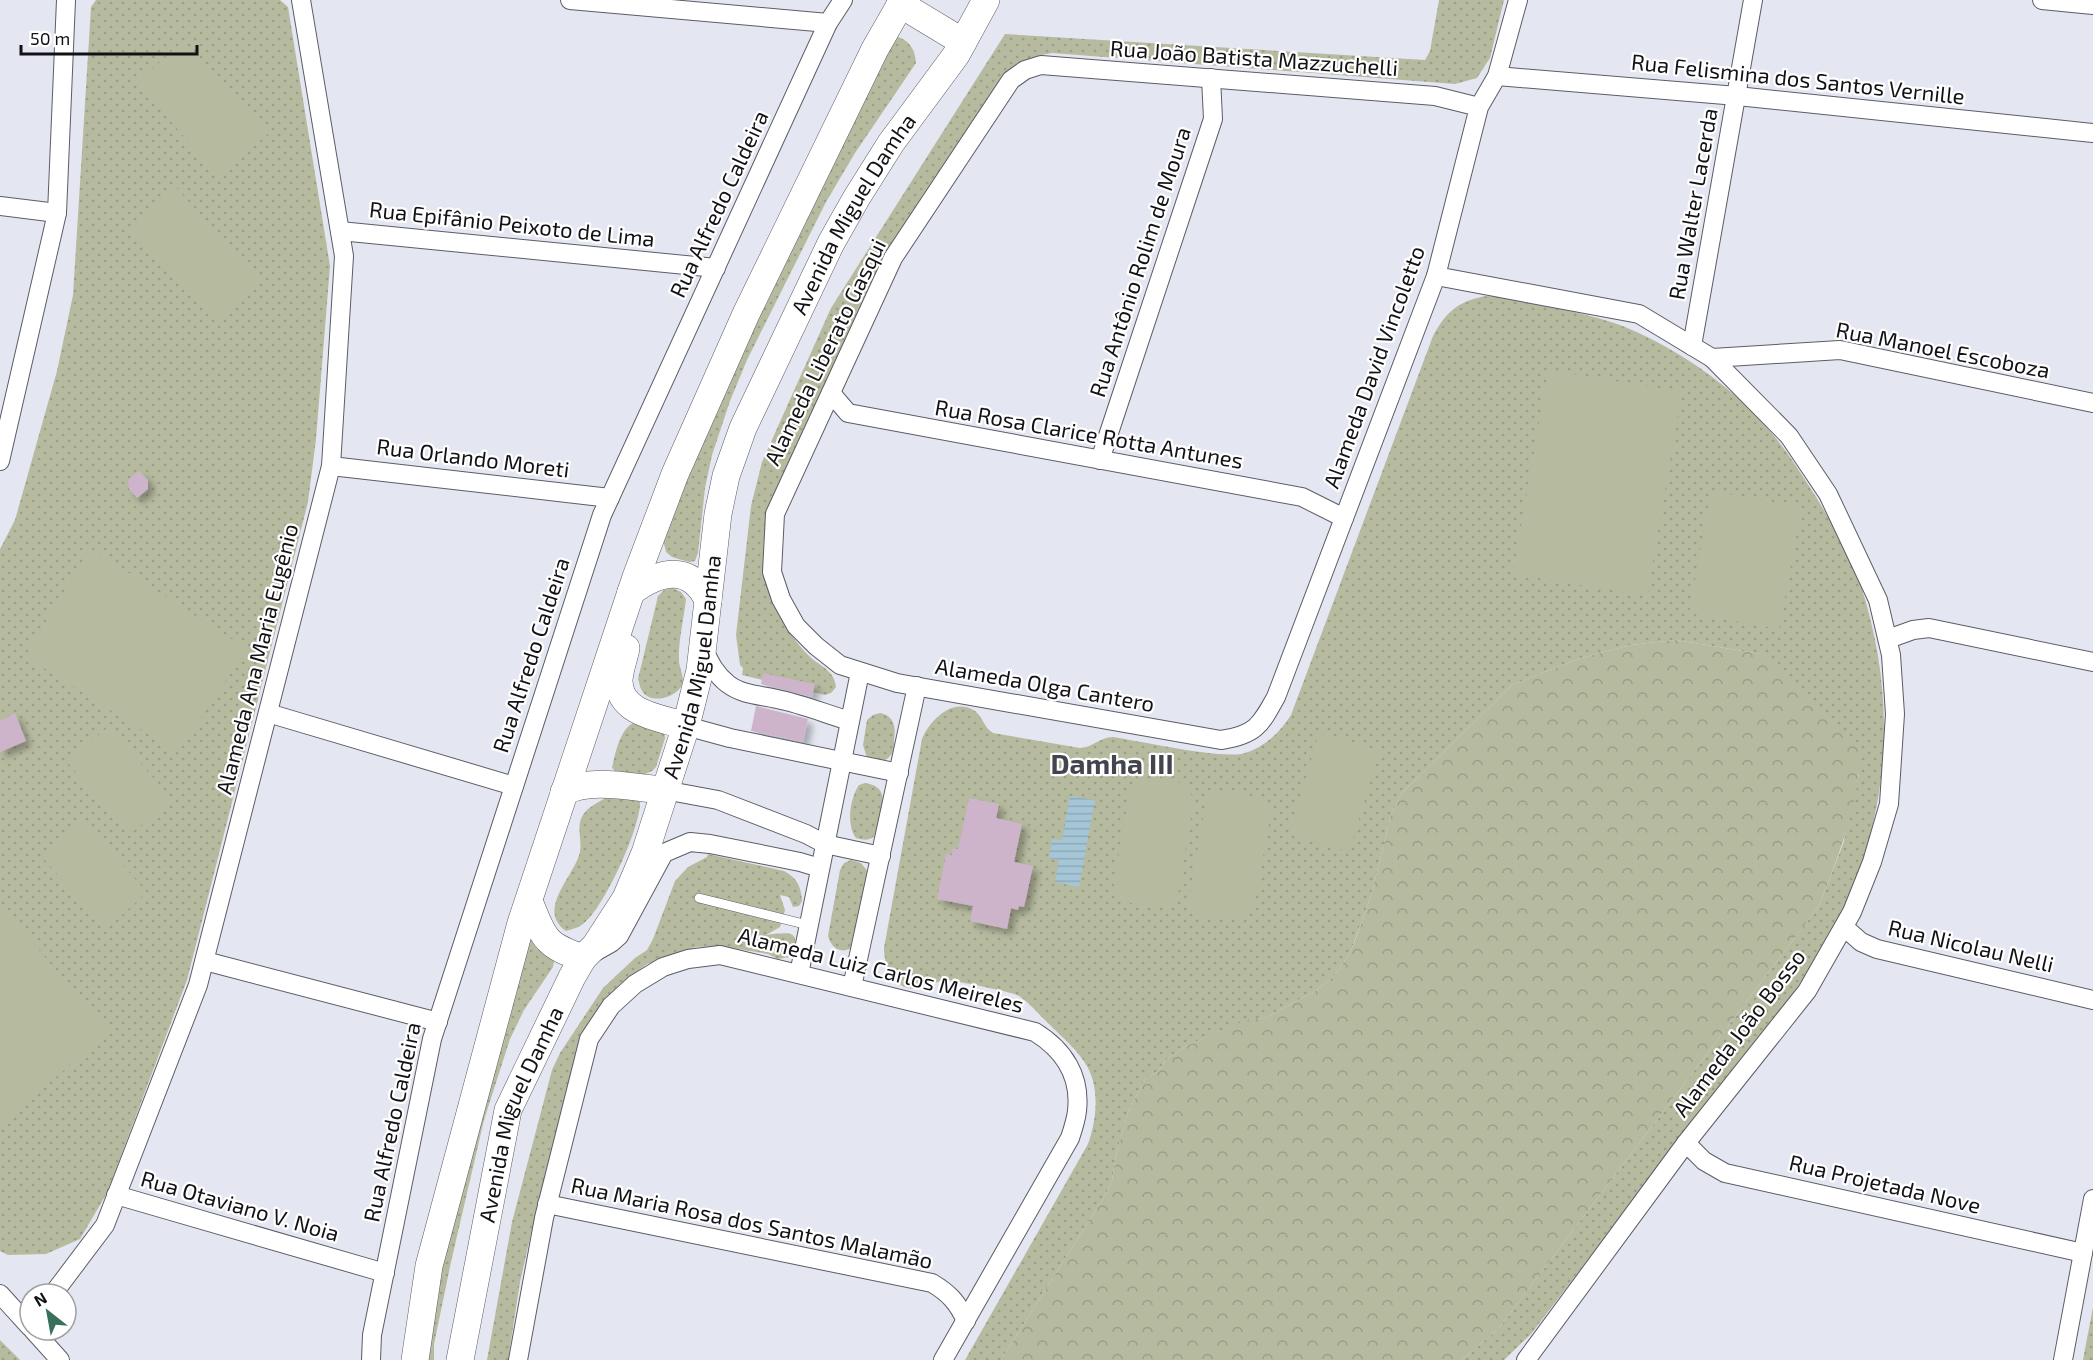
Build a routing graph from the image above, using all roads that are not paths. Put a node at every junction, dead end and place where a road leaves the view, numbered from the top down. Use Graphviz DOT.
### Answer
graph roads {
  1 [pos="66,0"];
  2 [pos="301,0"];
  3 [pos="570,0"];
  4 [pos="843,0"];
  5 [pos="986,0"];
  6 [pos="1518,0"];
  7 [pos="1754,0"];
  8 [pos="2042,0"];
  9 [pos="902,2"];
  10 [pos="2093,5"];
  11 [pos="828,23"];
  12 [pos="963,42"];
  13 [pos="1025,70"];
  14 [pos="1497,76"];
  15 [pos="1211,78"];
  16 [pos="1737,96"];
  17 [pos="1479,107"];
  18 [pos="2093,133"];
  19 [pos="0,206"];
  20 [pos="57,213"];
  21 [pos="340,231"];
  22 [pos="716,268"];
  23 [pos="1436,276"];
  24 [pos="1692,346"];
  25 [pos="1712,358"];
  26 [pos="831,393"];
  27 [pos="2093,403"];
  28 [pos="0,456"];
  29 [pos="1100,460"];
  30 [pos="331,466"];
  31 [pos="609,498"];
  32 [pos="1344,518"];
  33 [pos="630,594"];
  34 [pos="708,600"];
  35 [pos="1888,639"];
  36 [pos="703,648"];
  37 [pos="2093,662"];
  38 [pos="840,664"];
  39 [pos="860,672"];
  40 [pos="917,686"];
  41 [pos="268,713"];
  42 [pos="850,721"];
  43 [pos="686,726"];
  44 [pos="1244,736"];
  45 [pos="842,762"];
  46 [pos="898,773"];
  47 [pos="514,786"];
  48 [pos="664,790"];
  49 [pos="564,792"];
  50 [pos="825,844"];
  51 [pos="881,856"];
  52 [pos="820,868"];
  53 [pos="699,898"];
  54 [pos="529,901"];
  55 [pos="808,925"];
  56 [pos="1844,927"];
  57 [pos="583,958"];
  58 [pos="205,961"];
  59 [pos="799,974"];
  60 [pos="852,987"];
  61 [pos="2093,1000"];
  62 [pos="438,1022"];
  63 [pos="1686,1143"];
  64 [pos="116,1195"];
  65 [pos="2093,1198"];
  66 [pos="547,1204"];
  67 [pos="2083,1253"];
  68 [pos="385,1273"];
  69 [pos="61,1282"];
  70 [pos="0,1294"];
  71 [pos="18,1314"];
  72 [pos="966,1321"];
  73 [pos="44,1342"];
  74 [pos="60,1360"];
  75 [pos="370,1360"];
  76 [pos="416,1360"];
  77 [pos="460,1360"];
  78 [pos="518,1360"];
  79 [pos="943,1360"];
  80 [pos="1526,1360"];
  81 [pos="2063,1360"];
  1 -- 20 [label="street"];
  2 -- 21 [label="street, Alameda Ana Maria Eugênio"];
  3 -- 11 [label="street"];
  4 -- 11 [label="street, Rua Alfredo Caldeira"];
  5 -- 12 [label="street, Avenida Miguel Damha"];
  6 -- 14 [label="street, Alameda David Vincoletto"];
  7 -- 16 [label="street, Rua Walter Lacerda"];
  8 -- 10 [label="street"];
  9 -- 12 [label="street"];
  9 -- 33 [label="street, Avenida Miguel Damha"];
  11 -- 22 [label="street, Rua Alfredo Caldeira"];
  12 -- 34 [label="street, Avenida Miguel Damha"];
  13 -- 15 [label="street, Rua João Batista Mazzuchelli"];
  13 -- 26 [label="street, Alameda Liberato Gasqui"];
  14 -- 16 [label="street, Rua Felismina dos Santos Vernille"];
  14 -- 17 [label="street, Alameda David Vincoletto"];
  15 -- 17 [label="street, Rua João Batista Mazzuchelli"];
  15 -- 29 [label="street, Rua Antônio Rolim de Moura"];
  16 -- 18 [label="street, Rua Felismina dos Santos Vernille"];
  16 -- 24 [label="street, Rua Walter Lacerda"];
  17 -- 23 [label="street, Alameda David Vincoletto"];
  19 -- 20 [label="street"];
  20 -- 28 [label="street"];
  21 -- 22 [label="street, Rua Epifânio Peixoto de Lima"];
  21 -- 30 [label="street, Alameda Ana Maria Eugênio"];
  22 -- 31 [label="street, Rua Alfredo Caldeira"];
  23 -- 24 [label="street, Alameda João Bosso"];
  23 -- 32 [label="street, Alameda David Vincoletto"];
  24 -- 25 [label="street, Alameda João Bosso"];
  25 -- 27 [label="street, Rua Manoel Escoboza"];
  25 -- 35 [label="street, Alameda João Bosso"];
  26 -- 29 [label="street, Rua Rosa Clarice Rotta Antunes"];
  26 -- 38 [label="street, Alameda Liberato Gasqui"];
  29 -- 32 [label="street, Rua Rosa Clarice Rotta Antunes"];
  30 -- 31 [label="street, Rua Orlando Moreti"];
  30 -- 41 [label="street, Alameda Ana Maria Eugênio"];
  31 -- 47 [label="street, Rua Alfredo Caldeira"];
  32 -- 44 [label="street, Alameda David Vincoletto"];
  33 -- 34 [label="street"];
  33 -- 43 [label="street"];
  33 -- 49 [label="street, Avenida Miguel Damha"];
  34 -- 36 [label="street, Avenida Miguel Damha"];
  35 -- 37 [label="street"];
  35 -- 56 [label="street, Alameda João Bosso"];
  36 -- 42 [label="street"];
  36 -- 43 [label="street, Avenida Miguel Damha"];
  38 -- 39 [label="street, Alameda Olga Cantero"];
  39 -- 40 [label="street, Alameda Olga Cantero"];
  39 -- 42 [label="street"];
  40 -- 44 [label="street, Alameda Olga Cantero"];
  40 -- 46 [label="street"];
  41 -- 47 [label="street"];
  41 -- 58 [label="street, Alameda Ana Maria Eugênio"];
  42 -- 45 [label="street"];
  43 -- 45 [label="street"];
  43 -- 48 [label="street, Avenida Miguel Damha"];
  45 -- 46 [label="street"];
  45 -- 50 [label="street"];
  46 -- 51 [label="street"];
  47 -- 62 [label="street, Rua Alfredo Caldeira"];
  48 -- 49 [label="street"];
  48 -- 50 [label="street"];
  48 -- 57 [label="street, Avenida Miguel Damha"];
  49 -- 54 [label="street, Avenida Miguel Damha"];
  50 -- 51 [label="street"];
  50 -- 52 [label="street"];
  51 -- 60 [label="street"];
  52 -- 55 [label="street"];
  52 -- 57 [label="street"];
  53 -- 55 [label="lane"];
  54 -- 57 [label="street"];
  54 -- 76 [label="street, Avenida Miguel Damha"];
  55 -- 59 [label="street"];
  56 -- 61 [label="street, Rua Nicolau Nelli"];
  56 -- 63 [label="street, Alameda João Bosso"];
  57 -- 77 [label="street, Avenida Miguel Damha"];
  58 -- 62 [label="street"];
  58 -- 64 [label="street, Alameda Ana Maria Eugênio"];
  59 -- 60 [label="street, Alameda Luiz Carlos Meireles"];
  59 -- 66 [label="street, Alameda Luiz Carlos Meireles"];
  60 -- 72 [label="street, Alameda Luiz Carlos Meireles"];
  62 -- 68 [label="street, Rua Alfredo Caldeira"];
  63 -- 67 [label="street, Rua Projetada Nove"];
  63 -- 80 [label="street, Alameda João Bosso"];
  64 -- 68 [label="street, Rua Otaviano V. Noia"];
  64 -- 69 [label="street, Alameda Ana Maria Eugênio"];
  65 -- 67 [label="street"];
  66 -- 72 [label="street, Rua Maria Rosa dos Santos Malamão"];
  66 -- 78 [label="street, Alameda Luiz Carlos Meireles"];
  67 -- 81 [label="street"];
  68 -- 75 [label="street, Rua Alfredo Caldeira"];
  70 -- 71 [label="street"];
  72 -- 79 [label="street"];
  73 -- 74 [label="street"];
}
